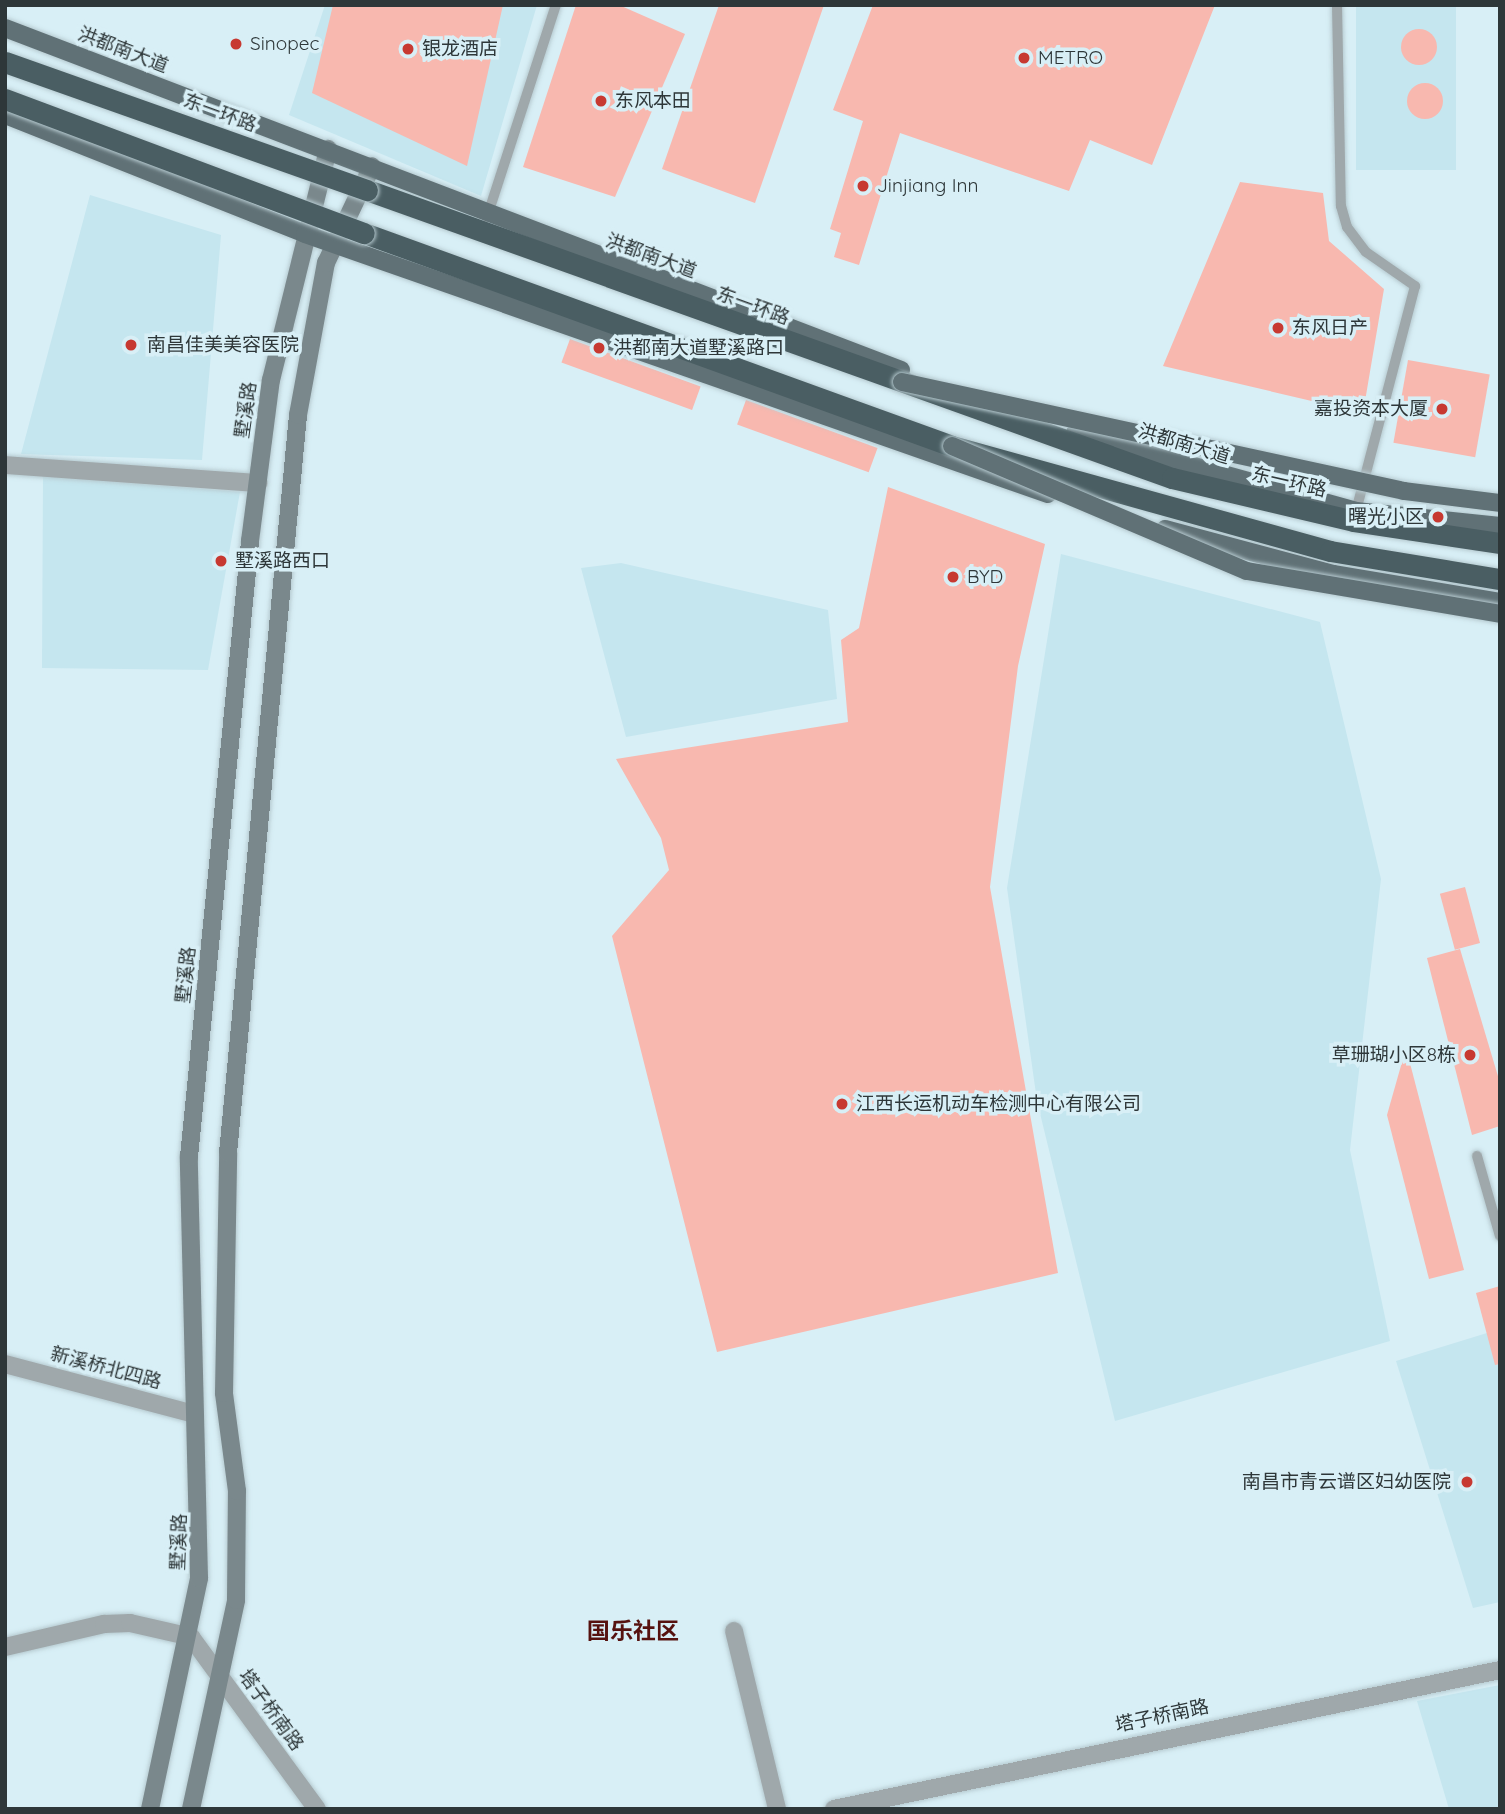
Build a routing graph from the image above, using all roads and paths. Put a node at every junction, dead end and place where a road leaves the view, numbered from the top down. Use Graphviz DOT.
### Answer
graph roads {
  1 [pos="556,5"];
  2 [pos="1337,5"];
  3 [pos="5,28"];
  4 [pos="5,62"];
  5 [pos="5,99"];
  6 [pos="5,113"];
  7 [pos="150,148"];
  8 [pos="328,149"];
  9 [pos="372,166"];
  10 [pos="486,217"];
  11 [pos="305,234"];
  12 [pos="335,244"];
  13 [pos="902,383"];
  14 [pos="953,446"];
  15 [pos="5,465"];
  16 [pos="258,482"];
  17 [pos="1500,503"];
  18 [pos="1356,510"];
  19 [pos="1500,526"];
  20 [pos="1500,543"];
  21 [pos="1500,579"];
  22 [pos="1500,603"];
  23 [pos="1500,614"];
  24 [pos="1478,1156"];
  25 [pos="1500,1236"];
  26 [pos="5,1364"];
  27 [pos="194,1414"];
  28 [pos="734,1631"];
  29 [pos="191,1637"];
  30 [pos="5,1647"];
  31 [pos="1500,1670"];
  32 [pos="222,1679"];
  33 [pos="150,1809"];
  34 [pos="191,1809"];
  35 [pos="317,1809"];
  36 [pos="777,1809"];
  37 [pos="834,1809"];
  1 -- 10 [label="lane"];
  2 -- 18 [label="lane"];
  3 -- 8 [label="main road, 洪都南大道"];
  4 -- 13 [label="highway, 东一环路, bridge"];
  5 -- 7 [label="highway, bridge"];
  6 -- 7 [label="main road, bridge"];
  6 -- 11 [label="main road"];
  7 -- 14 [label="highway, bridge"];
  8 -- 9 [label="main road, 洪都南大道"];
  8 -- 11 [label="street, 墅溪路"];
  9 -- 10 [label="main road, 洪都南大道"];
  9 -- 12 [label="street"];
  10 -- 18 [label="main road, 洪都南大道"];
  11 -- 12 [label="main road"];
  11 -- 16 [label="street, 墅溪路"];
  12 -- 22 [label="main road"];
  12 -- 32 [label="street"];
  13 -- 17 [label="main road, bridge"];
  13 -- 20 [label="highway, 东一环路, bridge"];
  14 -- 21 [label="highway, bridge"];
  14 -- 23 [label="main road, bridge"];
  15 -- 16 [label="street"];
  16 -- 27 [label="street, 墅溪路"];
  18 -- 19 [label="main road, 洪都南大道"];
  24 -- 25 [label="lane"];
  26 -- 27 [label="street, 新溪桥北四路"];
  27 -- 29 [label="street, 墅溪路"];
  28 -- 36 [label="street"];
  29 -- 30 [label="street"];
  29 -- 32 [label="street, 塔子桥南路"];
  29 -- 33 [label="street, 墅溪路"];
  31 -- 37 [label="street, 塔子桥南路"];
  32 -- 34 [label="street"];
  32 -- 35 [label="street, 塔子桥南路"];
}
